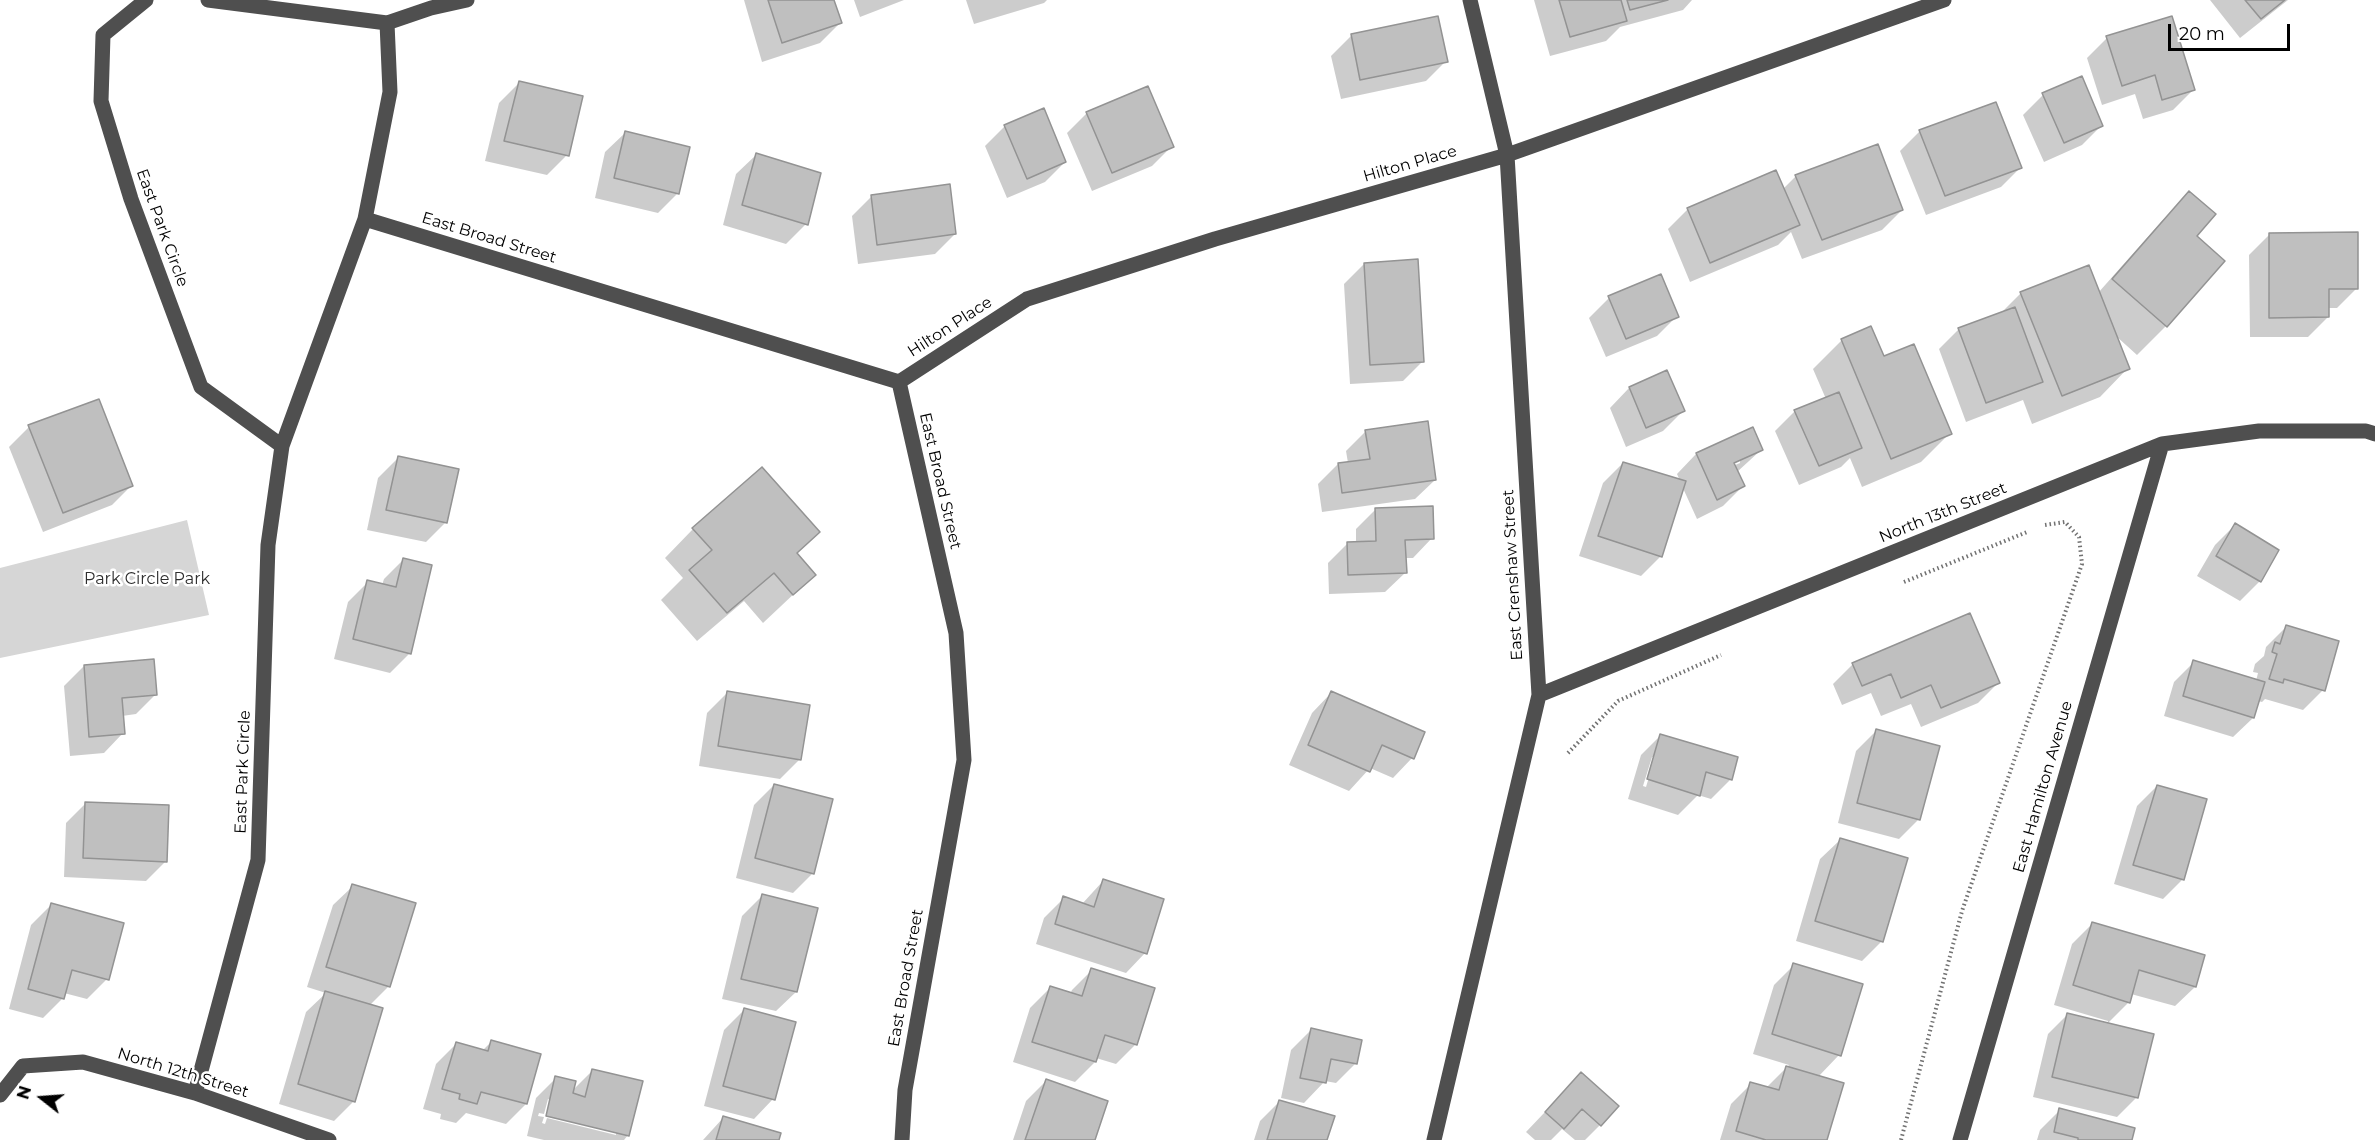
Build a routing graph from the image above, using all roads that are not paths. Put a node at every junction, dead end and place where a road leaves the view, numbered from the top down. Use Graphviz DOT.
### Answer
graph roads {
  1 [pos="146,0"];
  2 [pos="208,0"];
  3 [pos="467,0"];
  4 [pos="1470,0"];
  5 [pos="1944,0"];
  6 [pos="387,23"];
  7 [pos="1507,155"];
  8 [pos="365,219"];
  9 [pos="899,382"];
  10 [pos="2375,434"];
  11 [pos="2162,444"];
  12 [pos="282,446"];
  13 [pos="1539,695"];
  14 [pos="195,1093"];
  15 [pos="0,1095"];
  16 [pos="329,1140"];
  17 [pos="902,1140"];
  18 [pos="1434,1140"];
  19 [pos="1960,1140"];
  1 -- 12 [label="street, East Park Circle"];
  2 -- 6 [label="street"];
  3 -- 6 [label="street"];
  4 -- 7 [label="street, East Crenshaw Street"];
  5 -- 7 [label="street, Hilton Place"];
  6 -- 8 [label="street, East Park Circle"];
  7 -- 9 [label="street, Hilton Place"];
  7 -- 13 [label="street, East Crenshaw Street"];
  8 -- 9 [label="street, East Broad Street"];
  8 -- 12 [label="street, East Park Circle"];
  9 -- 17 [label="street, East Broad Street"];
  10 -- 11 [label="street, North 13th Street"];
  11 -- 13 [label="street, North 13th Street"];
  11 -- 19 [label="street, East Hamilton Avenue"];
  12 -- 14 [label="street, East Park Circle"];
  13 -- 18 [label="street, East Crenshaw Street"];
  14 -- 15 [label="street, North 12th Street"];
  14 -- 16 [label="street, North 12th Street"];
}
